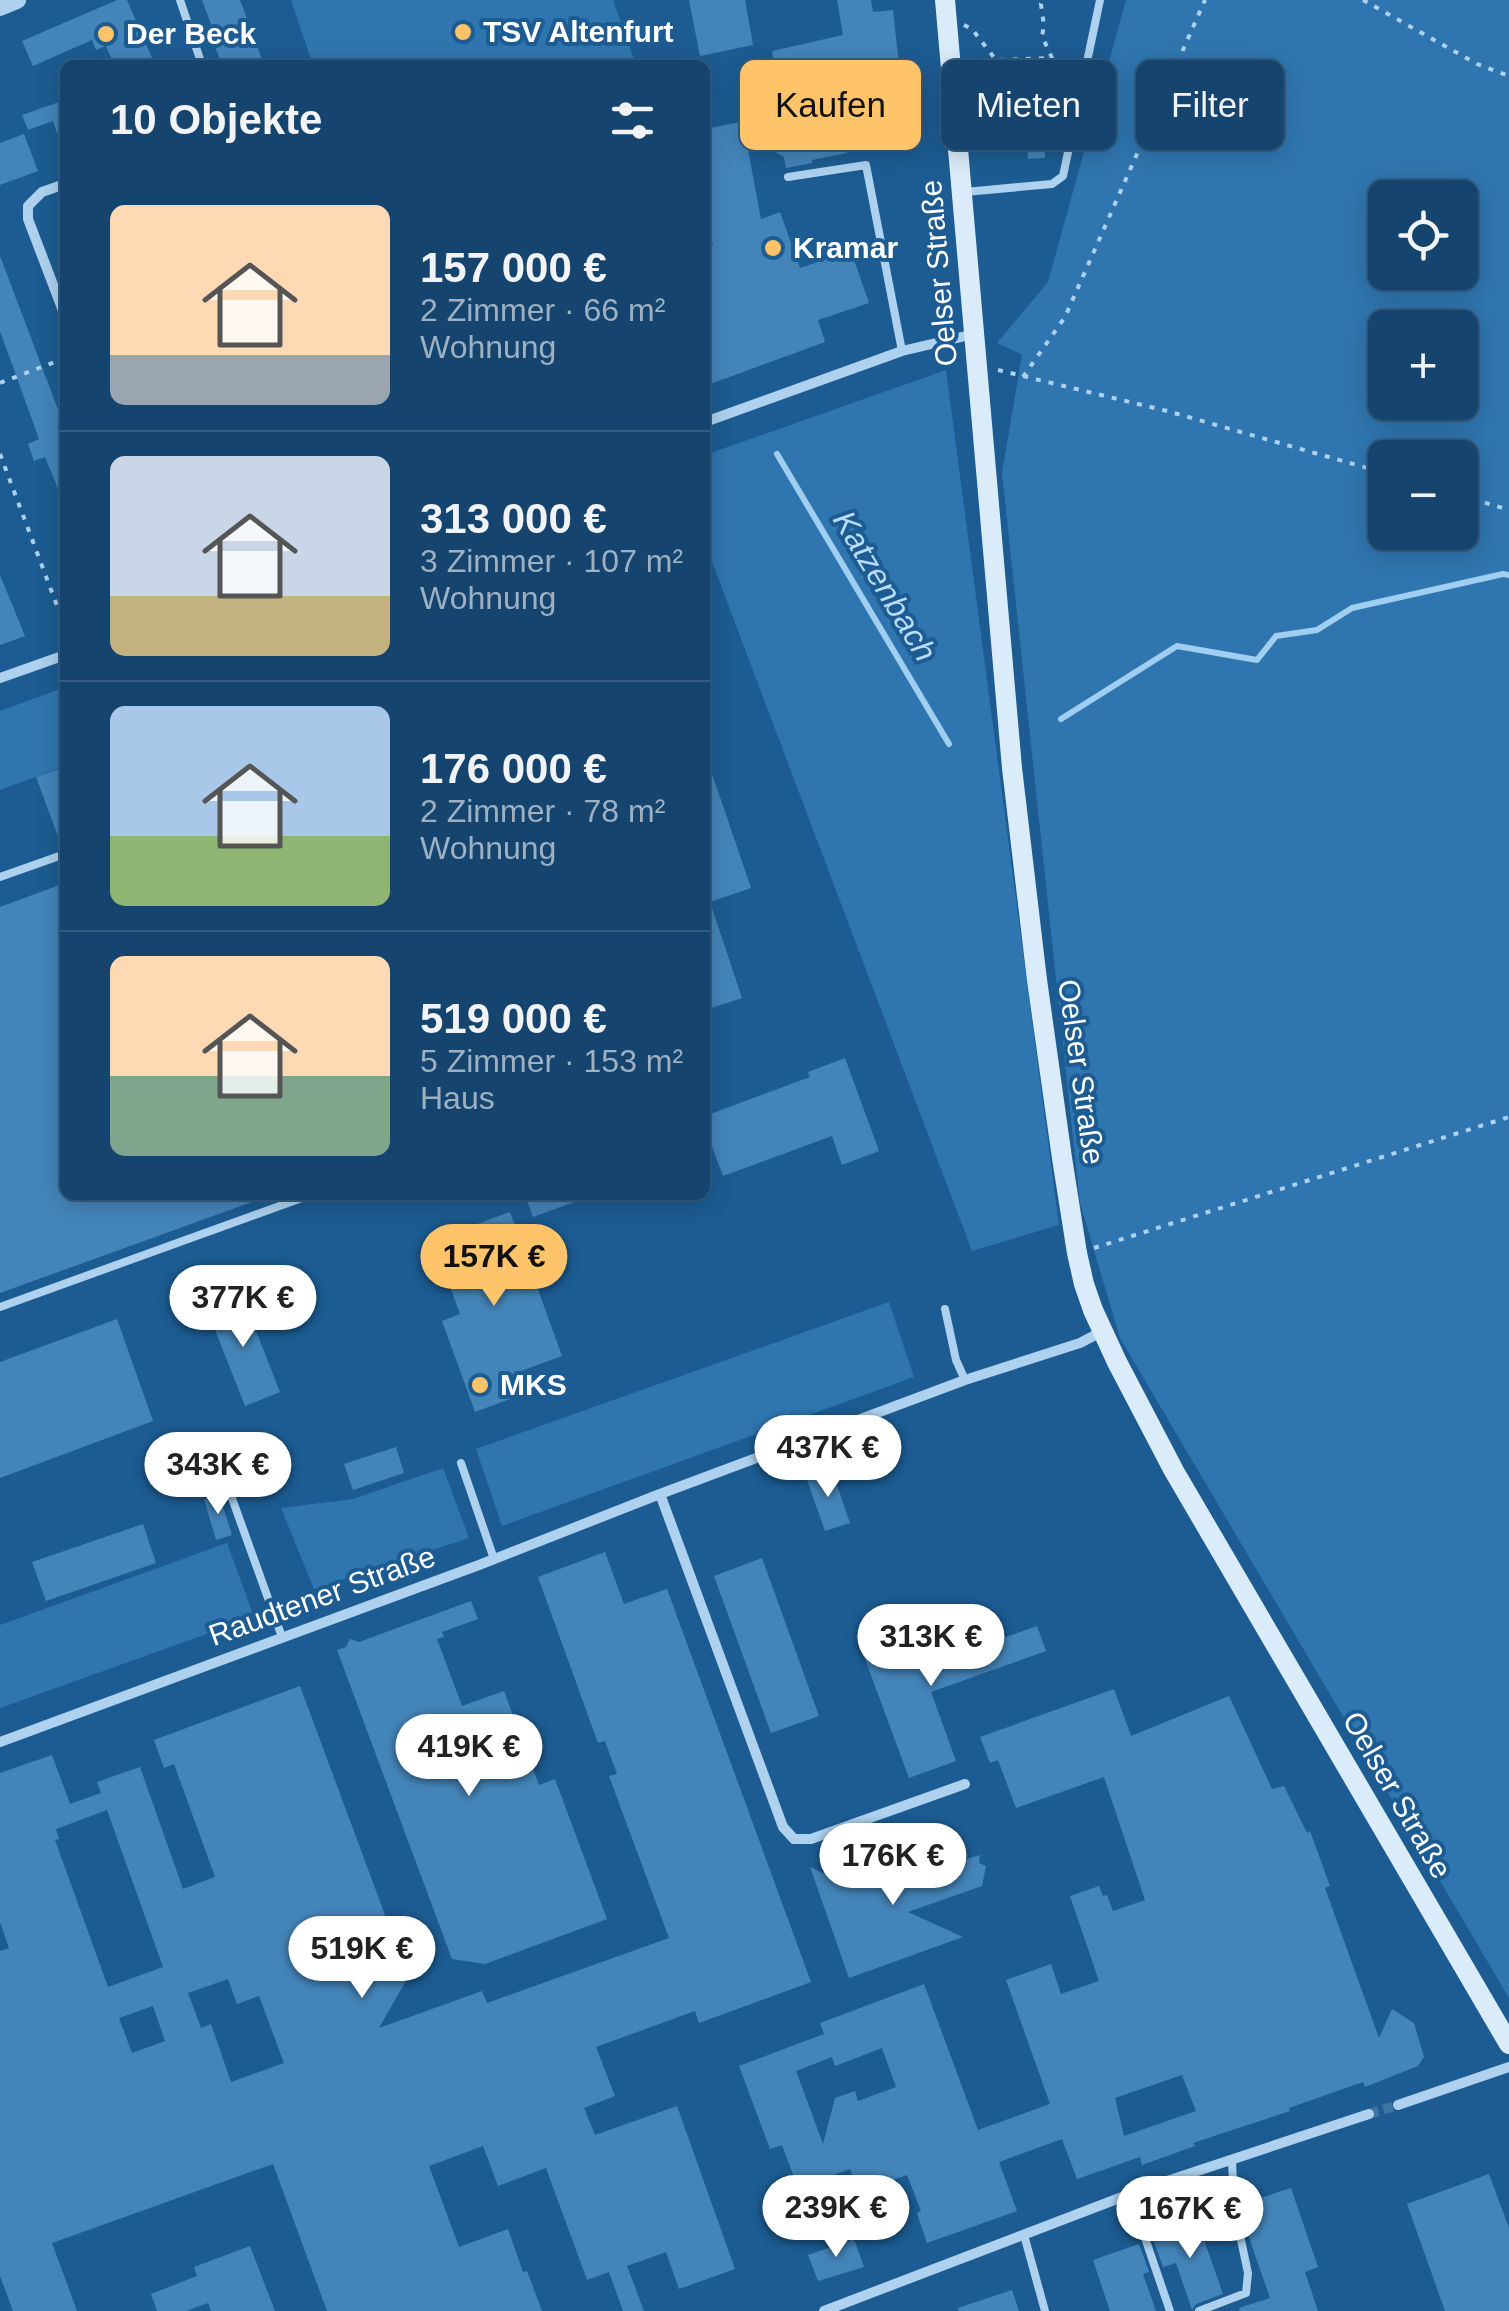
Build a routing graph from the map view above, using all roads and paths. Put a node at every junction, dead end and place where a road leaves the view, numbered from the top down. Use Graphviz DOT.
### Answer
graph roads {
  1 [pos="17,0"];
  2 [pos="180,0"];
  3 [pos="1100,0"];
  4 [pos="1204,0"];
  5 [pos="1363,0"];
  6 [pos="1034,1"];
  7 [pos="1043,2"];
  8 [pos="0,7"];
  9 [pos="946,9"];
  10 [pos="200,60"];
  11 [pos="1509,76"];
  12 [pos="788,177"];
  13 [pos="60,186"];
  14 [pos="962,192"];
  15 [pos="60,303"];
  16 [pos="974,334"];
  17 [pos="902,351"];
  18 [pos="60,360"];
  19 [pos="976,363"];
  20 [pos="1023,377"];
  21 [pos="0,383"];
  22 [pos="710,420"];
  23 [pos="0,454"];
  24 [pos="1368,468"];
  25 [pos="1478,501"];
  26 [pos="1509,510"];
  27 [pos="60,614"];
  28 [pos="60,656"];
  29 [pos="0,678"];
  30 [pos="60,856"];
  31 [pos="0,877"];
  32 [pos="1509,1117"];
  33 [pos="296,1200"];
  34 [pos="1077,1254"];
  35 [pos="0,1307"];
  36 [pos="944,1309"];
  37 [pos="1103,1331"];
  38 [pos="965,1380"];
  39 [pos="460,1463"];
  40 [pos="220,1465"];
  41 [pos="660,1494"];
  42 [pos="494,1558"];
  43 [pos="282,1637"];
  44 [pos="0,1742"];
  45 [pos="965,1784"];
  46 [pos="1509,2044"];
  47 [pos="1509,2067"];
  48 [pos="1398,2104"];
  49 [pos="1370,2114"];
  50 [pos="1232,2160"];
  51 [pos="1130,2194"];
  52 [pos="1024,2234"];
  53 [pos="824,2311"];
  54 [pos="1045,2311"];
  55 [pos="1170,2311"];
  56 [pos="1199,2311"];
  1 -- 8 [label="street"];
  2 -- 10 [label="lane"];
  3 -- 14 [label="lane"];
  4 -- 20 [label="path"];
  5 -- 11 [label="path"];
  6 -- 7 [label="path"];
  7 -- 9 [label="path"];
  9 -- 14 [label="main road, Oelser Straße"];
  12 -- 17 [label="lane"];
  13 -- 15 [label="street"];
  14 -- 16 [label="main road, Oelser Straße"];
  16 -- 17 [label="street"];
  16 -- 19 [label="main road, Oelser Straße"];
  17 -- 22 [label="street"];
  18 -- 21 [label="path"];
  19 -- 20 [label="path"];
  19 -- 34 [label="main road, Oelser Straße"];
  20 -- 24 [label="path"];
  23 -- 27 [label="path"];
  25 -- 26 [label="path"];
  28 -- 29 [label="street"];
  30 -- 31 [label="lane"];
  32 -- 34 [label="path"];
  33 -- 35 [label="lane"];
  34 -- 37 [label="main road, Oelser Straße"];
  36 -- 38 [label="lane"];
  37 -- 38 [label="street, Raudtener Straße"];
  37 -- 46 [label="main road, Oelser Straße"];
  38 -- 41 [label="street, Raudtener Straße"];
  39 -- 42 [label="lane"];
  40 -- 43 [label="lane"];
  41 -- 42 [label="street, Raudtener Straße"];
  41 -- 45 [label="street"];
  42 -- 43 [label="street, Raudtener Straße"];
  43 -- 44 [label="street, Raudtener Straße"];
  47 -- 48 [label="street"];
  49 -- 50 [label="street"];
  50 -- 51 [label="street"];
  50 -- 56 [label="lane"];
  51 -- 52 [label="street"];
  51 -- 55 [label="lane"];
  52 -- 53 [label="street"];
  52 -- 54 [label="lane"];
}
